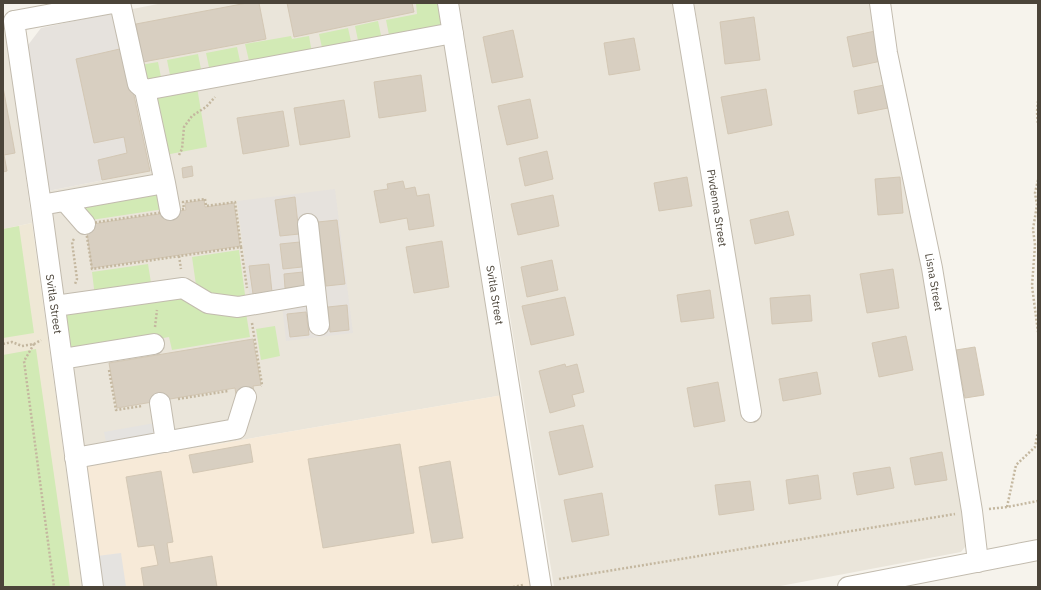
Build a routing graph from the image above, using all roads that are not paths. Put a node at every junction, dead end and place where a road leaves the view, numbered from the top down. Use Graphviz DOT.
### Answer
graph roads {
  1 [pos="113,3"];
  2 [pos="120,3"];
  3 [pos="448,3"];
  4 [pos="683,3"];
  5 [pos="880,3"];
  6 [pos="9,17"];
  7 [pos="453,33"];
  8 [pos="145,90"];
  9 [pos="164,180"];
  10 [pos="65,201"];
  11 [pos="41,205"];
  12 [pos="170,210"];
  13 [pos="308,224"];
  14 [pos="81,230"];
  15 [pos="315,294"];
  16 [pos="62,305"];
  17 [pos="319,325"];
  18 [pos="154,344"];
  19 [pos="62,358"];
  20 [pos="246,397"];
  21 [pos="160,403"];
  22 [pos="751,412"];
  23 [pos="166,442"];
  24 [pos="75,458"];
  25 [pos="1038,550"];
  26 [pos="978,562"];
  27 [pos="541,584"];
  28 [pos="93,587"];
  29 [pos="848,587"];
  1 -- 6 [label="street"];
  2 -- 8 [label="street"];
  3 -- 7 [label="street, Svitla Street"];
  4 -- 22 [label="street, Pivdenna Street"];
  5 -- 26 [label="street, Lisna Street"];
  6 -- 11 [label="street, Svitla Street"];
  7 -- 8 [label="street"];
  7 -- 27 [label="street, Svitla Street"];
  8 -- 9 [label="street"];
  9 -- 10 [label="street"];
  9 -- 12 [label="street"];
  10 -- 11 [label="street"];
  10 -- 14 [label="street"];
  11 -- 16 [label="street, Svitla Street"];
  13 -- 15 [label="street"];
  15 -- 16 [label="street"];
  15 -- 17 [label="street"];
  16 -- 19 [label="street, Svitla Street"];
  18 -- 19 [label="street"];
  19 -- 24 [label="street, Svitla Street"];
  20 -- 23 [label="street"];
  21 -- 23 [label="street"];
  23 -- 24 [label="street"];
  24 -- 28 [label="street, Svitla Street"];
  25 -- 26 [label="street"];
  26 -- 29 [label="street"];
}
